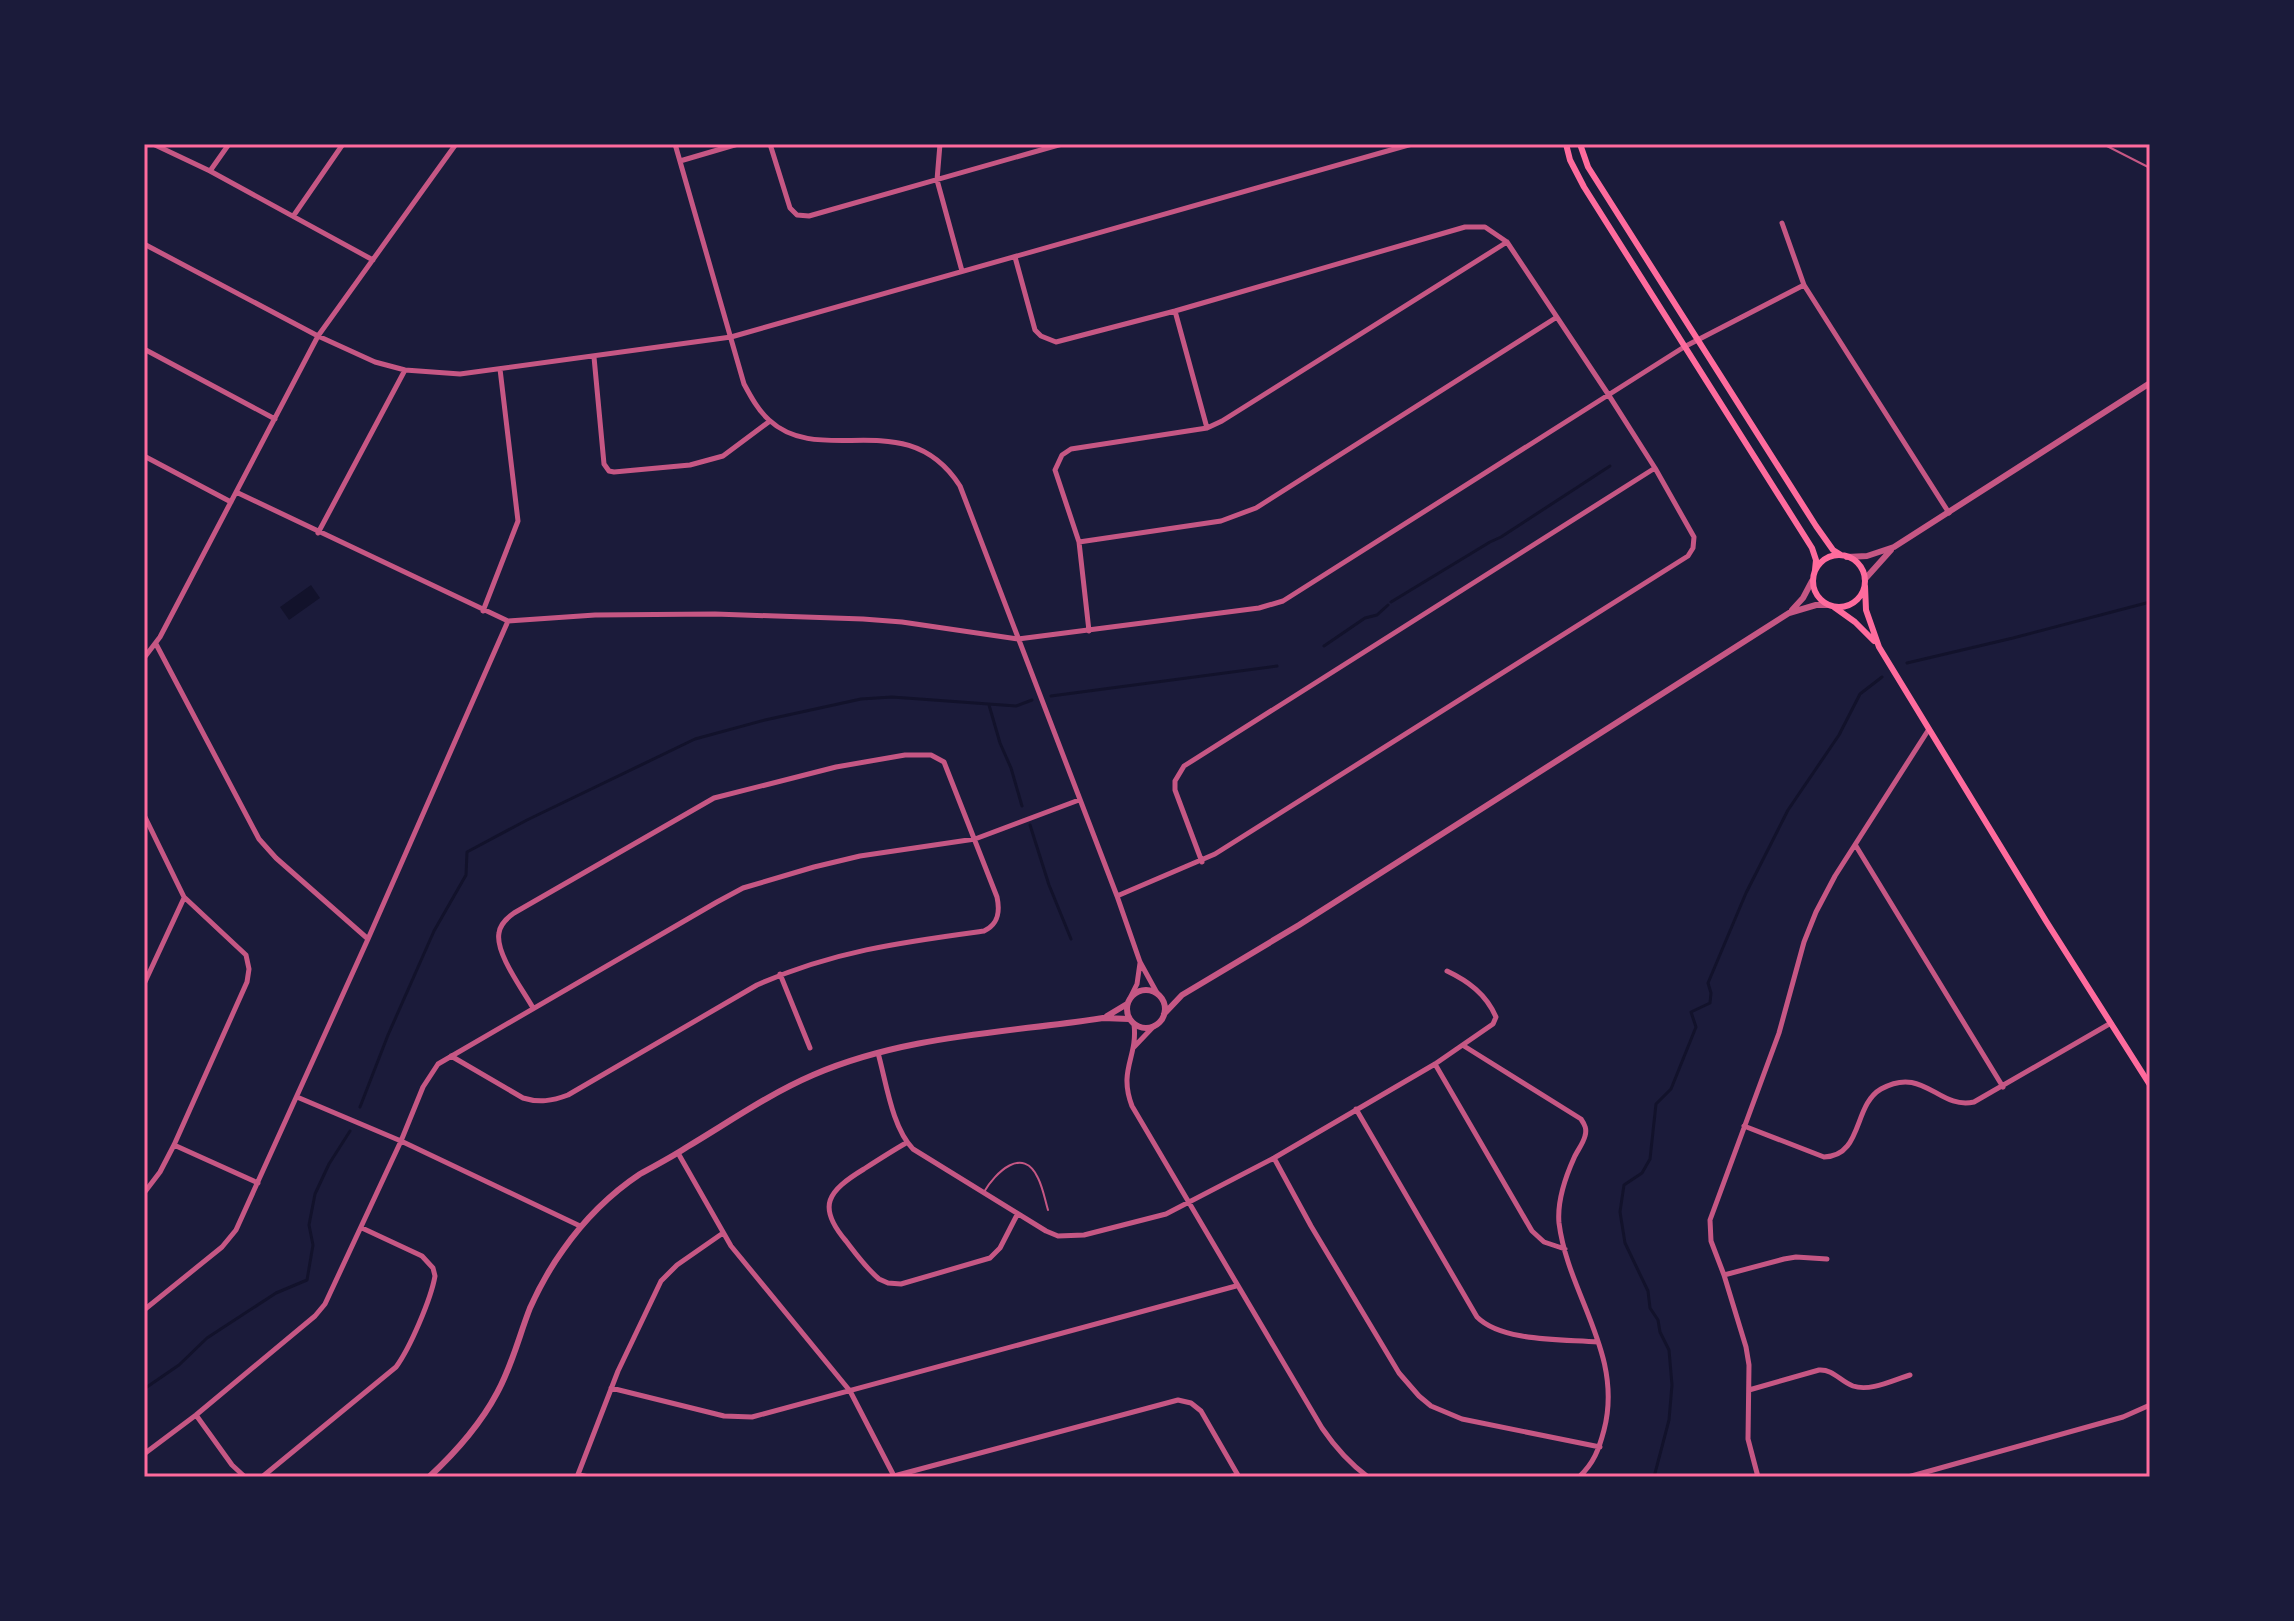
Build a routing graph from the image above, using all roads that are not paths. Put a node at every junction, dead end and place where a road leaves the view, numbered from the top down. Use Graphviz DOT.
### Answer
graph roads {
  1 [pos="153,144"];
  2 [pos="229,144"];
  3 [pos="343,144"];
  4 [pos="456,144"];
  5 [pos="675,144"];
  6 [pos="738,144"];
  7 [pos="770,144"];
  8 [pos="940,144"];
  9 [pos="1033,144"];
  10 [pos="1062,144"];
  11 [pos="1410,144"];
  12 [pos="1566,144"];
  13 [pos="1580,144"];
  14 [pos="2103,144"];
  15 [pos="1032,152"];
  16 [pos="680,161"];
  17 [pos="2150,168"];
  18 [pos="210,171"];
  19 [pos="937,180"];
  20 [pos="294,215"];
  21 [pos="1782,223"];
  22 [pos="1507,242"];
  23 [pos="144,244"];
  24 [pos="1015,257"];
  25 [pos="373,260"];
  26 [pos="962,271"];
  27 [pos="1804,285"];
  28 [pos="1175,311"];
  29 [pos="1557,317"];
  30 [pos="318,336"];
  31 [pos="731,337"];
  32 [pos="1699,339"];
  33 [pos="1684,347"];
  34 [pos="144,349"];
  35 [pos="594,357"];
  36 [pos="500,369"];
  37 [pos="405,370"];
  38 [pos="2150,383"];
  39 [pos="1608,394"];
  40 [pos="275,419"];
  41 [pos="770,421"];
  42 [pos="1207,428"];
  43 [pos="144,456"];
  44 [pos="1655,468"];
  45 [pos="236,492"];
  46 [pos="231,502"];
  47 [pos="1949,513"];
  48 [pos="318,533"];
  49 [pos="1079,542"];
  50 [pos="1894,547"];
  51 [pos="1844,556"];
  52 [pos="1815,570"];
  53 [pos="1812,581"];
  54 [pos="1865,582"];
  55 [pos="1830,606"];
  56 [pos="483,611"];
  57 [pos="1789,613"];
  58 [pos="508,621"];
  59 [pos="1089,631"];
  60 [pos="1018,639"];
  61 [pos="156,644"];
  62 [pos="1879,647"];
  63 [pos="144,658"];
  64 [pos="1929,729"];
  65 [pos="1079,800"];
  66 [pos="144,815"];
  67 [pos="975,839"];
  68 [pos="1856,846"];
  69 [pos="1202,862"];
  70 [pos="1117,896"];
  71 [pos="184,897"];
  72 [pos="368,939"];
  73 [pos="1140,962"];
  74 [pos="1447,971"];
  75 [pos="780,974"];
  76 [pos="144,984"];
  77 [pos="1158,994"];
  78 [pos="1182,995"];
  79 [pos="1131,996"];
  80 [pos="1127,1004"];
  81 [pos="533,1008"];
  82 [pos="1164,1014"];
  83 [pos="1103,1018"];
  84 [pos="1132,1021"];
  85 [pos="2111,1023"];
  86 [pos="1154,1026"];
  87 [pos="1464,1046"];
  88 [pos="810,1048"];
  89 [pos="1134,1048"];
  90 [pos="878,1053"];
  91 [pos="451,1056"];
  92 [pos="1435,1064"];
  93 [pos="2150,1085"];
  94 [pos="2003,1087"];
  95 [pos="297,1097"];
  96 [pos="1356,1109"];
  97 [pos="1744,1126"];
  98 [pos="401,1141"];
  99 [pos="906,1143"];
  100 [pos="174,1145"];
  101 [pos="678,1153"];
  102 [pos="1274,1158"];
  103 [pos="258,1183"];
  104 [pos="144,1193"];
  105 [pos="984,1193"];
  106 [pos="1189,1203"];
  107 [pos="1048,1210"];
  108 [pos="1017,1215"];
  109 [pos="580,1226"];
  110 [pos="362,1228"];
  111 [pos="723,1233"];
  112 [pos="1565,1249"];
  113 [pos="1827,1259"];
  114 [pos="1724,1275"];
  115 [pos="1236,1286"];
  116 [pos="144,1310"];
  117 [pos="1598,1342"];
  118 [pos="1910,1375"];
  119 [pos="611,1388"];
  120 [pos="1749,1390"];
  121 [pos="850,1391"];
  122 [pos="2150,1405"];
  123 [pos="196,1415"];
  124 [pos="1600,1447"];
  125 [pos="144,1454"];
  126 [pos="578,1476"];
  127 [pos="1238,1476"];
  128 [pos="1916,1476"];
  129 [pos="245,1477"];
  130 [pos="262,1477"];
  131 [pos="429,1477"];
  132 [pos="589,1477"];
  133 [pos="894,1477"];
  134 [pos="1229,1477"];
  135 [pos="1368,1477"];
  136 [pos="1579,1477"];
  137 [pos="1758,1477"];
  138 [pos="1908,1477"];
  1 -- 18 [label="street"];
  2 -- 18 [label="street"];
  3 -- 20 [label="street"];
  4 -- 25 [label="street"];
  5 -- 16 [label="street"];
  6 -- 16 [label="street"];
  7 -- 19 [label="street"];
  8 -- 19 [label="street"];
  9 -- 15 [label="street"];
  10 -- 15 [label="street"];
  11 -- 24 [label="street"];
  12 -- 33 [label="main road"];
  13 -- 32 [label="main road"];
  14 -- 17 [label="lane"];
  15 -- 19 [label="street"];
  16 -- 31 [label="street"];
  18 -- 20 [label="street"];
  19 -- 26 [label="street"];
  20 -- 25 [label="street"];
  21 -- 27 [label="street"];
  22 -- 28 [label="street"];
  22 -- 29 [label="street"];
  22 -- 42 [label="street"];
  23 -- 30 [label="street"];
  24 -- 26 [label="street"];
  24 -- 28 [label="street"];
  25 -- 30 [label="street"];
  26 -- 31 [label="street"];
  27 -- 32 [label="street"];
  27 -- 47 [label="street"];
  28 -- 42 [label="street"];
  29 -- 39 [label="street"];
  29 -- 49 [label="street"];
  30 -- 37 [label="street"];
  30 -- 40 [label="street"];
  31 -- 35 [label="street"];
  31 -- 41 [label="street"];
  32 -- 33 [label="street"];
  32 -- 51 [label="main road"];
  33 -- 39 [label="street"];
  33 -- 52 [label="main road"];
  34 -- 40 [label="street"];
  35 -- 36 [label="street"];
  35 -- 41 [label="street"];
  36 -- 37 [label="street"];
  36 -- 56 [label="street"];
  37 -- 48 [label="street"];
  38 -- 47 [label="street"];
  39 -- 44 [label="street"];
  39 -- 59 [label="street"];
  40 -- 45 [label="street"];
  41 -- 60 [label="street"];
  42 -- 49 [label="street"];
  43 -- 46 [label="street"];
  44 -- 69 [label="street"];
  44 -- 69 [label="street"];
  45 -- 46 [label="street"];
  45 -- 48 [label="street"];
  46 -- 61 [label="street"];
  47 -- 50 [label="street"];
  48 -- 56 [label="street"];
  49 -- 59 [label="street"];
  50 -- 51 [label="street"];
  50 -- 54 [label="street"];
  51 -- 52 [label="main road"];
  51 -- 54 [label="main road"];
  52 -- 53 [label="main road"];
  53 -- 55 [label="main road"];
  53 -- 57 [label="street"];
  54 -- 55 [label="main road"];
  54 -- 62 [label="main road"];
  55 -- 57 [label="street"];
  55 -- 62 [label="main road"];
  56 -- 58 [label="street"];
  57 -- 78 [label="street"];
  58 -- 60 [label="street"];
  58 -- 72 [label="street"];
  59 -- 60 [label="street"];
  60 -- 65 [label="street"];
  61 -- 63 [label="street"];
  61 -- 72 [label="street"];
  62 -- 64 [label="main road"];
  64 -- 68 [label="street"];
  64 -- 85 [label="main road"];
  65 -- 67 [label="street"];
  65 -- 70 [label="street"];
  66 -- 71 [label="street"];
  67 -- 75 [label="street"];
  67 -- 81 [label="street"];
  67 -- 81 [label="street"];
  68 -- 94 [label="street"];
  68 -- 97 [label="street"];
  69 -- 70 [label="street"];
  70 -- 73 [label="street"];
  71 -- 76 [label="street"];
  71 -- 100 [label="street"];
  72 -- 95 [label="street"];
  73 -- 77 [label="street"];
  73 -- 79 [label="street"];
  74 -- 87 [label="street"];
  75 -- 88 [label="street"];
  75 -- 91 [label="street"];
  77 -- 78 [label="street"];
  77 -- 79 [label="street"];
  77 -- 82 [label="street"];
  78 -- 82 [label="street"];
  79 -- 80 [label="street"];
  80 -- 83 [label="street"];
  80 -- 84 [label="street"];
  81 -- 91 [label="street"];
  82 -- 86 [label="street"];
  83 -- 84 [label="street"];
  83 -- 90 [label="street"];
  84 -- 86 [label="street"];
  84 -- 89 [label="street"];
  85 -- 93 [label="main road"];
  85 -- 94 [label="street"];
  86 -- 89 [label="street"];
  87 -- 92 [label="street"];
  87 -- 112 [label="street"];
  89 -- 106 [label="street"];
  90 -- 99 [label="street"];
  90 -- 101 [label="street"];
  91 -- 98 [label="street"];
  92 -- 96 [label="street"];
  92 -- 112 [label="street"];
  94 -- 97 [label="street"];
  95 -- 98 [label="street"];
  95 -- 103 [label="street"];
  96 -- 102 [label="street"];
  96 -- 117 [label="street"];
  97 -- 114 [label="street"];
  98 -- 109 [label="street"];
  98 -- 110 [label="street"];
  99 -- 105 [label="street"];
  99 -- 108 [label="street"];
  100 -- 103 [label="street"];
  100 -- 104 [label="street"];
  101 -- 109 [label="street"];
  101 -- 111 [label="street"];
  102 -- 106 [label="street"];
  102 -- 124 [label="street"];
  103 -- 116 [label="street"];
  105 -- 107 [label="lane"];
  105 -- 108 [label="street"];
  106 -- 108 [label="street"];
  106 -- 115 [label="street"];
  109 -- 131 [label="street"];
  110 -- 123 [label="street"];
  110 -- 130 [label="street"];
  111 -- 119 [label="street"];
  111 -- 121 [label="street"];
  112 -- 117 [label="street"];
  113 -- 114 [label="street"];
  114 -- 120 [label="street"];
  115 -- 121 [label="street"];
  115 -- 135 [label="street"];
  117 -- 124 [label="street"];
  118 -- 120 [label="street"];
  119 -- 121 [label="street"];
  119 -- 126 [label="street"];
  120 -- 137 [label="street"];
  121 -- 133 [label="street"];
  122 -- 128 [label="street"];
  123 -- 125 [label="street"];
  123 -- 129 [label="street"];
  124 -- 136 [label="street"];
  126 -- 132 [label="street"];
  127 -- 133 [label="street"];
  127 -- 134 [label="street"];
  128 -- 138 [label="street"];
}
